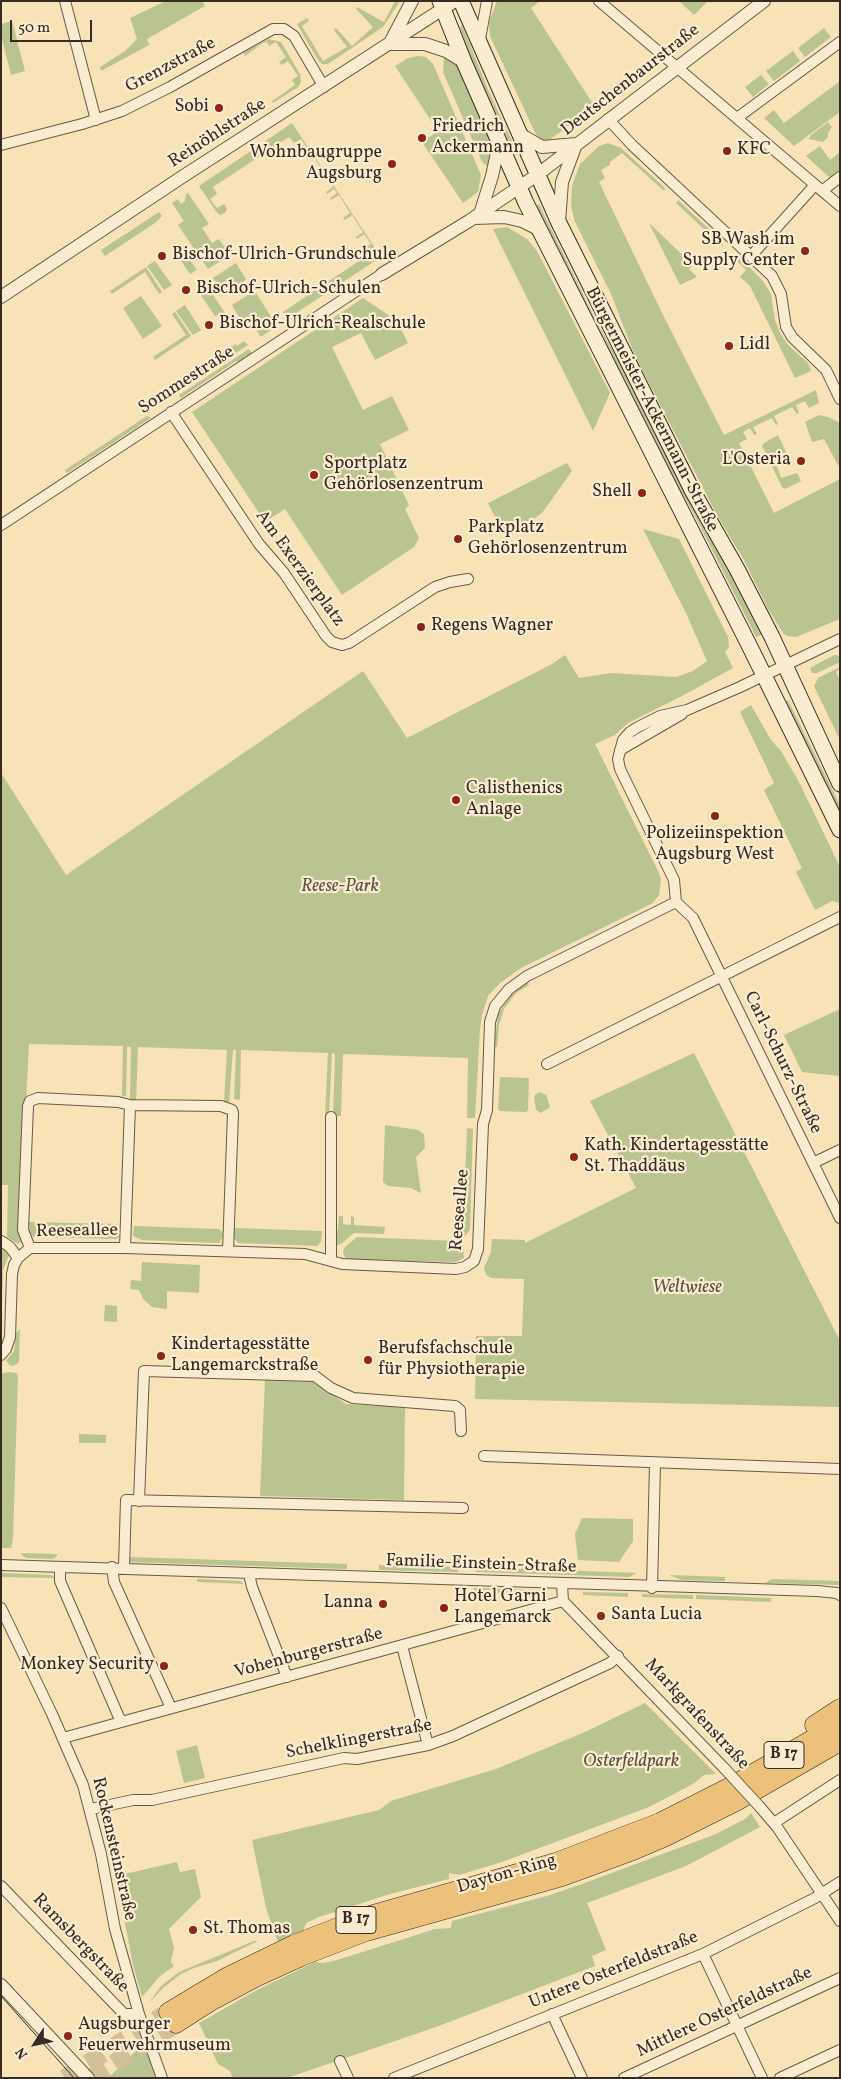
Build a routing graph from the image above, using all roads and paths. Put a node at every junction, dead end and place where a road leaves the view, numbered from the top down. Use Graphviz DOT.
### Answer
graph roads {
  1 [pos="412,1"];
  2 [pos="461,1"];
  3 [pos="487,1"];
  4 [pos="599,1"];
  5 [pos="764,1"];
  6 [pos="66,2"];
  7 [pos="446,4"];
  8 [pos="840,42"];
  9 [pos="390,44"];
  10 [pos="479,45"];
  11 [pos="464,62"];
  12 [pos="677,68"];
  13 [pos="324,87"];
  14 [pos="737,118"];
  15 [pos="608,119"];
  16 [pos="96,120"];
  17 [pos="518,133"];
  18 [pos="499,144"];
  19 [pos="576,144"];
  20 [pos="1,145"];
  21 [pos="537,175"];
  22 [pos="840,177"];
  23 [pos="519,188"];
  24 [pos="819,188"];
  25 [pos="840,206"];
  26 [pos="477,216"];
  27 [pos="559,223"];
  28 [pos="540,230"];
  29 [pos="752,256"];
  30 [pos="382,274"];
  31 [pos="2,294"];
  32 [pos="840,399"];
  33 [pos="171,412"];
  34 [pos="1,525"];
  35 [pos="468,579"];
  36 [pos="840,639"];
  37 [pos="786,666"];
  38 [pos="764,676"];
  39 [pos="840,784"];
  40 [pos="840,830"];
  41 [pos="676,902"];
  42 [pos="840,917"];
  43 [pos="721,976"];
  44 [pos="548,1064"];
  45 [pos="130,1105"];
  46 [pos="331,1117"];
  47 [pos="840,1150"];
  48 [pos="813,1163"];
  49 [pos="840,1218"];
  50 [pos="1,1241"];
  51 [pos="30,1248"];
  52 [pos="125,1248"];
  53 [pos="228,1251"];
  54 [pos="18,1258"];
  55 [pos="331,1261"];
  56 [pos="1,1355"];
  57 [pos="461,1431"];
  58 [pos="484,1456"];
  59 [pos="655,1464"];
  60 [pos="840,1469"];
  61 [pos="139,1501"];
  62 [pos="464,1508"];
  63 [pos="1,1565"];
  64 [pos="60,1567"];
  65 [pos="112,1568"];
  66 [pos="124,1568"];
  67 [pos="249,1574"];
  68 [pos="562,1584"];
  69 [pos="652,1588"];
  70 [pos="839,1593"];
  71 [pos="563,1601"];
  72 [pos="1,1608"];
  73 [pos="402,1646"];
  74 [pos="618,1656"];
  75 [pos="287,1677"];
  76 [pos="171,1708"];
  77 [pos="840,1708"];
  78 [pos="121,1722"];
  79 [pos="840,1723"];
  80 [pos="63,1738"];
  81 [pos="840,1742"];
  82 [pos="428,1745"];
  83 [pos="840,1748"];
  84 [pos="791,1770"];
  85 [pos="840,1780"];
  86 [pos="729,1788"];
  87 [pos="91,1809"];
  88 [pos="774,1823"];
  89 [pos="840,1882"];
  90 [pos="1,1886"];
  91 [pos="822,1894"];
  92 [pos="840,1921"];
  93 [pos="703,1954"];
  94 [pos="840,1978"];
  95 [pos="1,1985"];
  96 [pos="140,2014"];
  97 [pos="552,2014"];
  98 [pos="737,2025"];
  99 [pos="840,2050"];
  100 [pos="340,2061"];
  101 [pos="88,2078"];
  102 [pos="162,2078"];
  103 [pos="348,2078"];
  104 [pos="394,2078"];
  105 [pos="582,2078"];
  106 [pos="624,2078"];
  107 [pos="762,2078"];
  108 [pos="780,2078"];
  1 -- 9 [label="street"];
  2 -- 10 [label="main road, Bürgermeister-Ackermann-Straße"];
  3 -- 10 [label="street"];
  4 -- 12 [label="street"];
  5 -- 12 [label="street, Deutschenbaurstraße"];
  6 -- 16 [label="street"];
  7 -- 9 [label="street, Reinöhlstraße"];
  7 -- 11 [label="main road, Bürgermeister-Ackermann-Straße"];
  8 -- 14 [label="street"];
  9 -- 11 [label="street"];
  9 -- 13 [label="street, Reinöhlstraße"];
  10 -- 17 [label="main road, Bürgermeister-Ackermann-Straße"];
  11 -- 18 [label="main road, Bürgermeister-Ackermann-Straße"];
  12 -- 14 [label="street"];
  12 -- 15 [label="street, Deutschenbaurstraße"];
  13 -- 16 [label="street, Grenzstraße"];
  13 -- 31 [label="street, Reinöhlstraße"];
  14 -- 24 [label="street"];
  15 -- 19 [label="street, Deutschenbaurstraße"];
  15 -- 29 [label="street"];
  16 -- 20 [label="street, Grenzstraße"];
  17 -- 19 [label="street"];
  17 -- 21 [label="main road, Bürgermeister-Ackermann-Straße"];
  18 -- 23 [label="main road, Bürgermeister-Ackermann-Straße"];
  18 -- 26 [label="street"];
  19 -- 21 [label="street, Deutschenbaurstraße"];
  19 -- 27 [label="street"];
  21 -- 23 [label="street, Deutschenbaurstraße"];
  21 -- 27 [label="main road, Bürgermeister-Ackermann-Straße"];
  22 -- 24 [label="street"];
  23 -- 26 [label="street, Sommestraße"];
  23 -- 28 [label="main road, Bürgermeister-Ackermann-Straße"];
  24 -- 25 [label="street"];
  24 -- 29 [label="street"];
  26 -- 28 [label="street"];
  26 -- 30 [label="street, Sommestraße"];
  27 -- 37 [label="main road, Bürgermeister-Ackermann-Straße"];
  28 -- 38 [label="main road, Bürgermeister-Ackermann-Straße"];
  29 -- 32 [label="street"];
  30 -- 33 [label="street, Sommestraße"];
  33 -- 34 [label="street, Sommestraße"];
  33 -- 35 [label="street, Am Exerzierplatz"];
  36 -- 37 [label="street"];
  37 -- 38 [label="street"];
  37 -- 39 [label="main road, Bürgermeister-Ackermann-Straße"];
  38 -- 40 [label="main road, Bürgermeister-Ackermann-Straße"];
  38 -- 41 [label="street"];
  41 -- 43 [label="street, Carl-Schurz-Straße"];
  41 -- 55 [label="street, Reeseallee"];
  42 -- 43 [label="street"];
  43 -- 44 [label="street"];
  43 -- 48 [label="street, Carl-Schurz-Straße"];
  45 -- 51 [label="street"];
  45 -- 52 [label="street"];
  45 -- 53 [label="street"];
  46 -- 55 [label="street"];
  47 -- 48 [label="street, Carl-Schurz-Straße"];
  48 -- 49 [label="street, Carl-Schurz-Straße"];
  50 -- 54 [label="street"];
  51 -- 52 [label="street, Reeseallee"];
  51 -- 54 [label="street, Reeseallee"];
  52 -- 53 [label="street, Reeseallee"];
  53 -- 55 [label="street, Reeseallee"];
  54 -- 56 [label="street, Reeseallee"];
  57 -- 61 [label="street"];
  58 -- 59 [label="street"];
  59 -- 60 [label="street"];
  59 -- 69 [label="street"];
  61 -- 62 [label="street"];
  61 -- 66 [label="street"];
  63 -- 64 [label="street, Familie-Einstein-Straße"];
  64 -- 65 [label="street, Familie-Einstein-Straße"];
  64 -- 78 [label="street"];
  65 -- 66 [label="street, Familie-Einstein-Straße"];
  65 -- 76 [label="street"];
  66 -- 67 [label="street, Familie-Einstein-Straße"];
  67 -- 68 [label="street, Familie-Einstein-Straße"];
  67 -- 75 [label="street"];
  68 -- 69 [label="street, Familie-Einstein-Straße"];
  68 -- 71 [label="street"];
  69 -- 70 [label="street, Familie-Einstein-Straße"];
  71 -- 73 [label="street, Vohenburgerstraße"];
  71 -- 74 [label="street, Markgrafenstraße"];
  72 -- 80 [label="street, Rockensteinstraße"];
  73 -- 75 [label="street, Vohenburgerstraße"];
  73 -- 82 [label="street"];
  74 -- 82 [label="street, Schelklingerstraße"];
  74 -- 88 [label="street, Markgrafenstraße, bridge"];
  75 -- 76 [label="street, Vohenburgerstraße"];
  76 -- 78 [label="street, Vohenburgerstraße"];
  77 -- 86 [label="highway"];
  78 -- 80 [label="street, Vohenburgerstraße"];
  79 -- 86 [label="highway, Dayton-Ring / B 17"];
  80 -- 87 [label="street, Rockensteinstraße"];
  81 -- 84 [label="highway, Dayton-Ring / B 17"];
  82 -- 87 [label="street, Schelklingerstraße"];
  83 -- 84 [label="highway"];
  84 -- 86 [label="highway, Dayton-Ring / B 17"];
  85 -- 88 [label="street"];
  87 -- 96 [label="street, Rockensteinstraße"];
  88 -- 91 [label="street, Markgrafenstraße"];
  89 -- 91 [label="street, Untere Osterfeldstraße"];
  90 -- 96 [label="street, Ramsbergstraße"];
  91 -- 92 [label="street, Markgrafenstraße"];
  91 -- 93 [label="street, Untere Osterfeldstraße"];
  93 -- 97 [label="street, Untere Osterfeldstraße"];
  93 -- 98 [label="street"];
  94 -- 98 [label="street, Mittlere Osterfeldstraße"];
  95 -- 101 [label="street"];
  96 -- 102 [label="street, Rockensteinstraße"];
  97 -- 104 [label="street, Untere Osterfeldstraße"];
  97 -- 105 [label="street"];
  98 -- 106 [label="street, Mittlere Osterfeldstraße"];
  98 -- 107 [label="street"];
  99 -- 108 [label="street"];
  100 -- 103 [label="street"];
}
